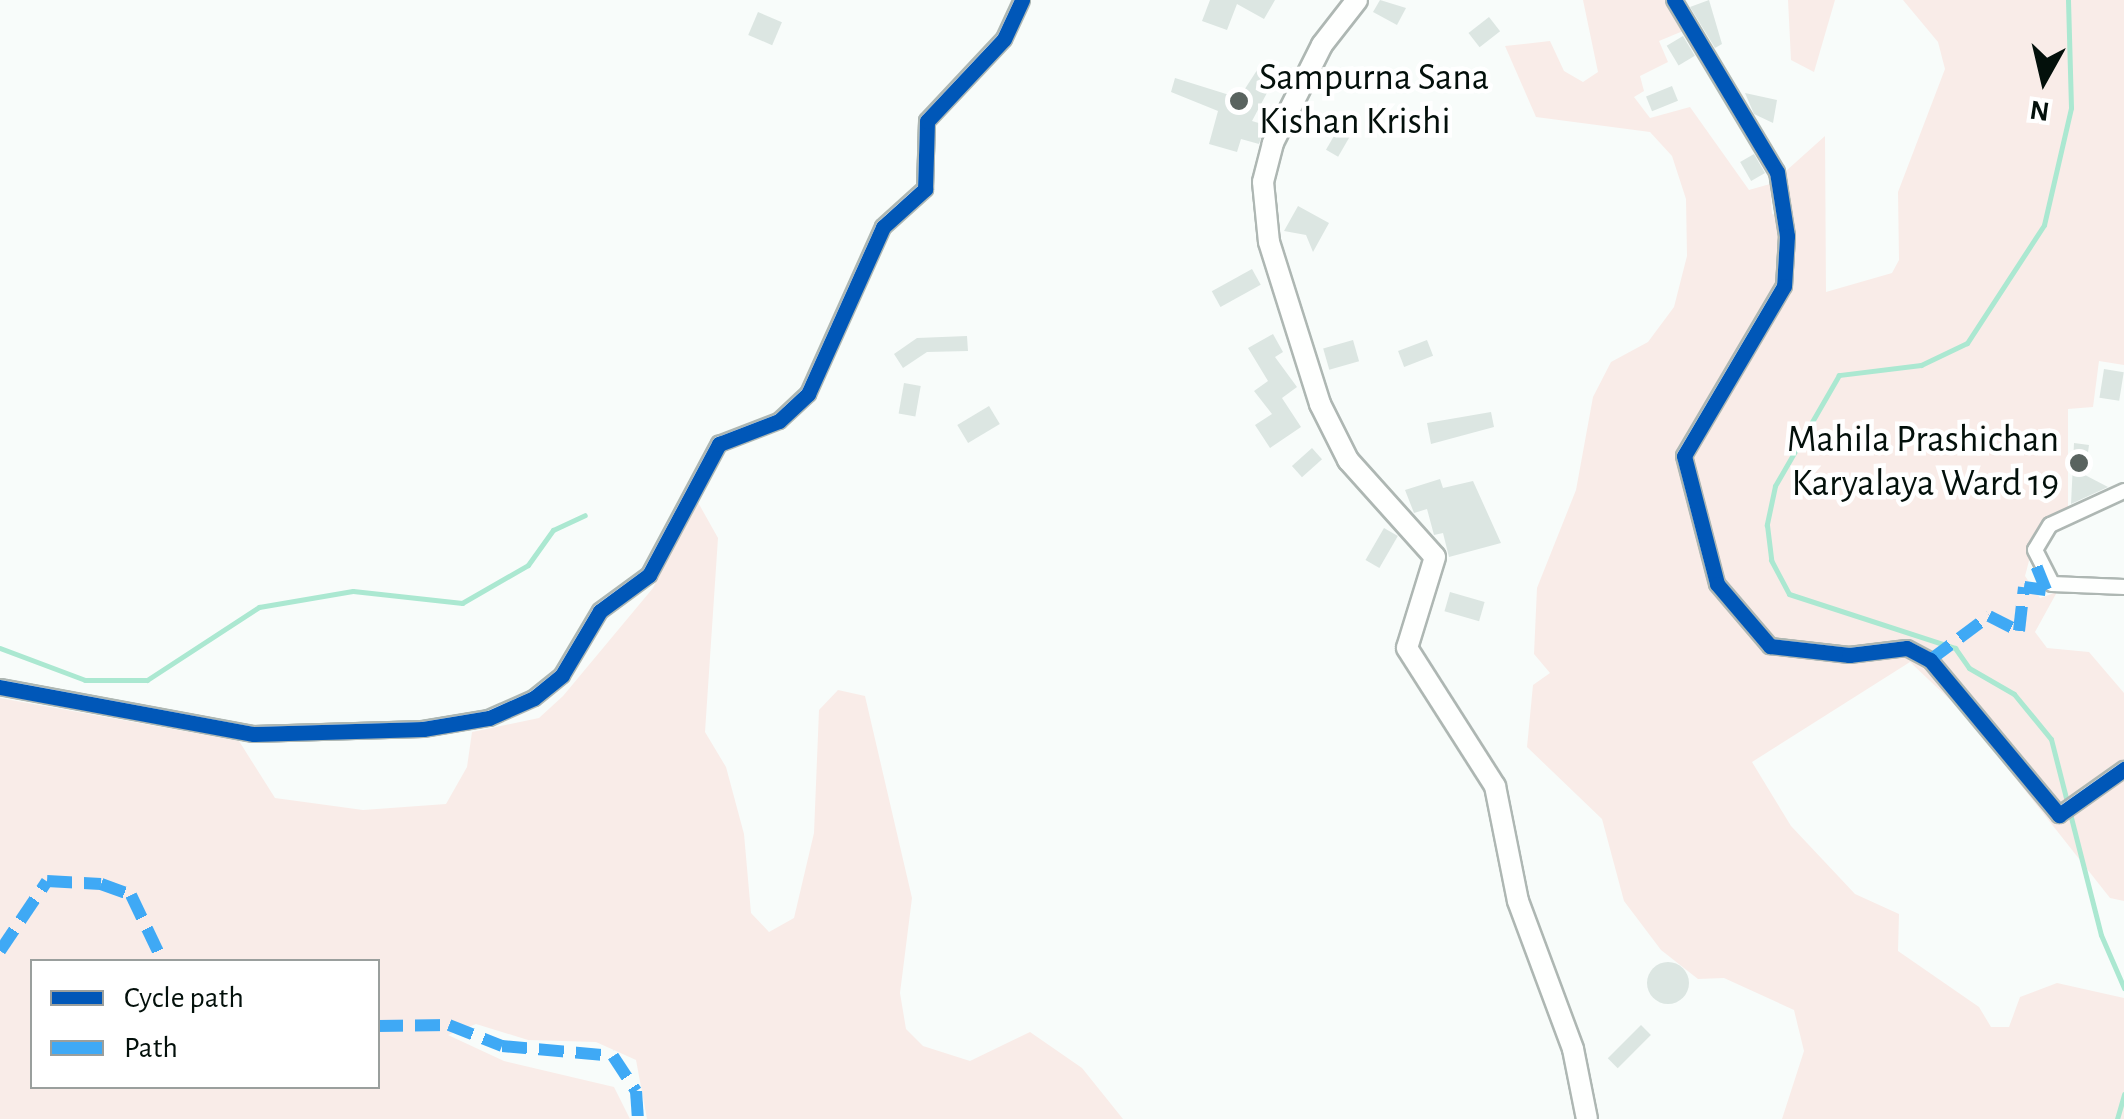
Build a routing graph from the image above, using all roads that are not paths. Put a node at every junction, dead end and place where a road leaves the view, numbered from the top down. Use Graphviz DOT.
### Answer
graph roads {
  1 [pos="1022,0"];
  2 [pos="1357,0"];
  3 [pos="1674,0"];
  4 [pos="2124,491"];
  5 [pos="2124,586"];
  6 [pos="0,687"];
  7 [pos="2124,769"];
  8 [pos="1587,1119"];
  1 -- 6 [label="street"];
  2 -- 8 [label="main road"];
  3 -- 7 [label="street"];
  4 -- 5 [label="street"];
}
